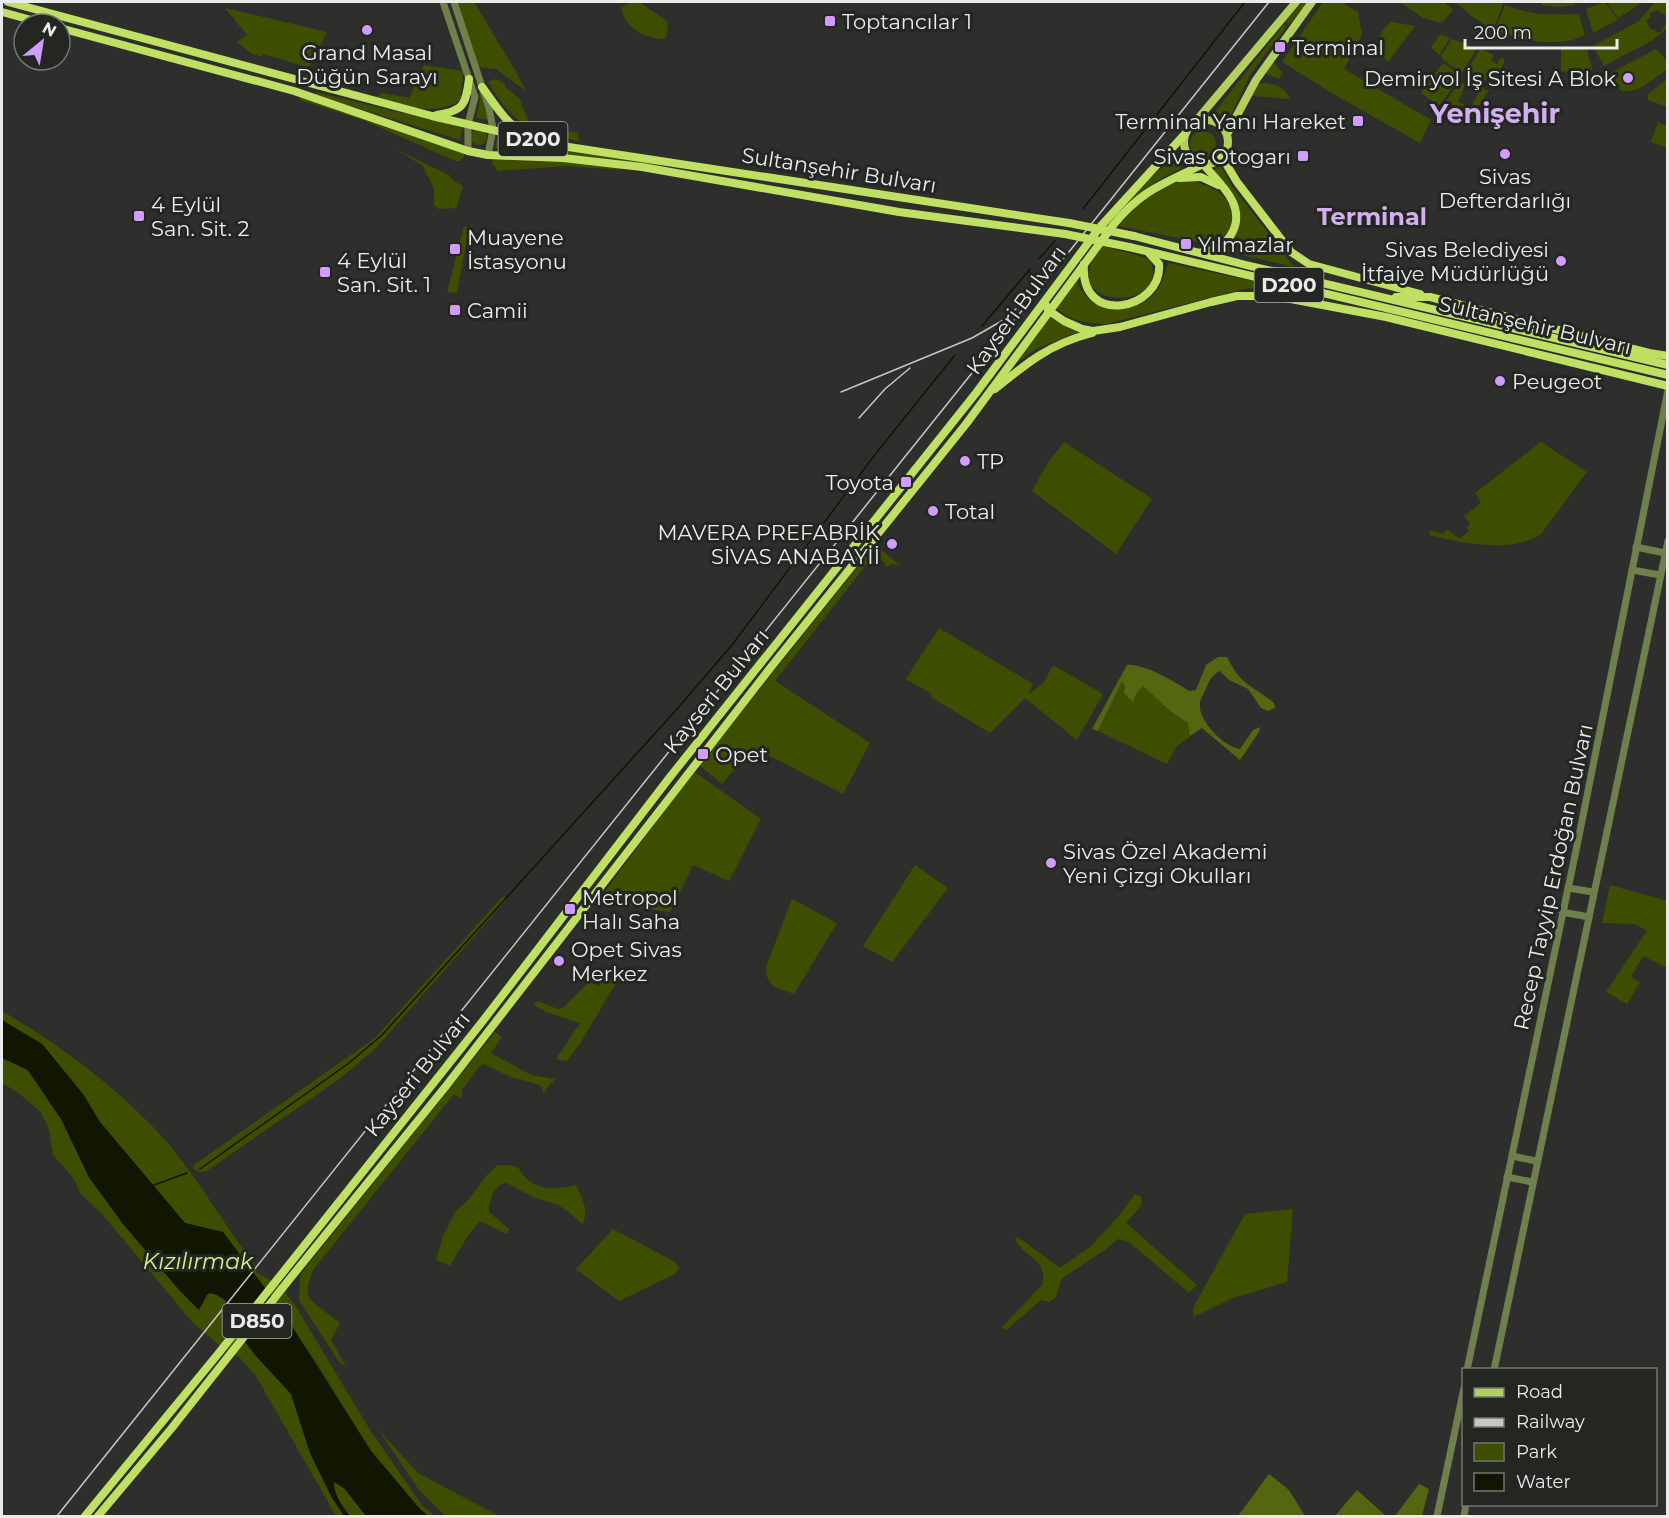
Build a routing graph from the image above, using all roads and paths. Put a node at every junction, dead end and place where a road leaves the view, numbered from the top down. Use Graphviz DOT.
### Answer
graph roads {
  1 [pos="8,2"];
  2 [pos="443,2"];
  3 [pos="454,2"];
  4 [pos="1296,2"];
  5 [pos="1312,2"];
  6 [pos="72,31"];
  7 [pos="469,79"];
  8 [pos="482,87"];
  9 [pos="432,116"];
  10 [pos="1196,122"];
  11 [pos="468,124"];
  12 [pos="494,129"];
  13 [pos="1227,134"];
  14 [pos="1184,135"];
  15 [pos="541,141"];
  16 [pos="468,151"];
  17 [pos="488,155"];
  18 [pos="1222,157"];
  19 [pos="1203,164"];
  20 [pos="1175,178"];
  21 [pos="1221,187"];
  22 [pos="1146,251"];
  23 [pos="1202,252"];
  24 [pos="1084,263"];
  25 [pos="1261,278"];
  26 [pos="1430,297"];
  27 [pos="1384,298"];
  28 [pos="1046,306"];
  29 [pos="1386,317"];
  30 [pos="1100,330"];
  31 [pos="1668,356"];
  32 [pos="1668,365"];
  33 [pos="1668,375"];
  34 [pos="1668,388"];
  35 [pos="984,399"];
  36 [pos="1668,541"];
  37 [pos="1636,547"];
  38 [pos="1665,553"];
  39 [pos="1632,570"];
  40 [pos="1660,575"];
  41 [pos="1568,888"];
  42 [pos="1593,892"];
  43 [pos="1562,912"];
  44 [pos="1589,917"];
  45 [pos="1512,1156"];
  46 [pos="1536,1161"];
  47 [pos="1507,1177"];
  48 [pos="1532,1182"];
  49 [pos="284,1278"];
  50 [pos="1467,1368"];
  51 [pos="1494,1368"];
  52 [pos="1462,1397"];
  53 [pos="85,1516"];
  54 [pos="98,1516"];
  55 [pos="1437,1516"];
  1 -- 9 [label="highway, Sultanşehir Bulvarı / D200"];
  2 -- 7 [label="street"];
  3 -- 8 [label="street"];
  4 -- 10 [label="main road"];
  5 -- 13 [label="main road"];
  6 -- 16 [label="highway, Sultanşehir Bulvarı / D200"];
  7 -- 9 [label="highway"];
  7 -- 11 [label="street"];
  8 -- 12 [label="street"];
  8 -- 15 [label="highway"];
  9 -- 11 [label="highway, Sultanşehir Bulvarı / D200"];
  10 -- 13 [label="main road"];
  10 -- 14 [label="main road"];
  11 -- 12 [label="highway, Sultanşehir Bulvarı / D200"];
  11 -- 16 [label="street"];
  12 -- 15 [label="highway, Sultanşehir Bulvarı / D200"];
  12 -- 17 [label="street"];
  13 -- 18 [label="main road"];
  14 -- 19 [label="main road"];
  14 -- 28 [label="highway, Kayseri Bulvarı"];
  15 -- 23 [label="highway, Sultanşehir Bulvarı / D200, bridge"];
  16 -- 17 [label="highway, Sultanşehir Bulvarı / D200"];
  17 -- 22 [label="highway, Sultanşehir Bulvarı / D200, bridge"];
  18 -- 19 [label="main road"];
  18 -- 26 [label="highway"];
  19 -- 20 [label="highway, Kayseri Bulvarı"];
  19 -- 21 [label="highway"];
  20 -- 21 [label="highway"];
  20 -- 24 [label="highway, Kayseri Bulvarı"];
  21 -- 23 [label="highway"];
  22 -- 24 [label="highway"];
  22 -- 25 [label="highway, Sultanşehir Bulvarı / D200"];
  23 -- 27 [label="highway, Sultanşehir Bulvarı / D200"];
  24 -- 28 [label="highway, Kayseri Bulvarı"];
  25 -- 29 [label="highway"];
  25 -- 33 [label="highway, Sultanşehir Bulvarı / D200"];
  26 -- 27 [label="highway"];
  26 -- 31 [label="highway"];
  27 -- 32 [label="highway, Sultanşehir Bulvarı / D200"];
  28 -- 30 [label="highway"];
  28 -- 35 [label="highway, Kayseri Bulvarı"];
  28 -- 49 [label="highway, Kayseri Bulvarı"];
  29 -- 30 [label="highway"];
  29 -- 34 [label="highway"];
  30 -- 35 [label="highway"];
  34 -- 37 [label="street, Recep Tayyip Erdoğan Bulvarı"];
  35 -- 49 [label="highway, Kayseri Bulvarı"];
  36 -- 38 [label="street, Recep Tayyip Erdoğan Bulvarı"];
  37 -- 38 [label="street"];
  37 -- 39 [label="street, Recep Tayyip Erdoğan Bulvarı"];
  38 -- 40 [label="street, Recep Tayyip Erdoğan Bulvarı"];
  39 -- 40 [label="street"];
  39 -- 41 [label="street, Recep Tayyip Erdoğan Bulvarı"];
  40 -- 42 [label="street, Recep Tayyip Erdoğan Bulvarı"];
  41 -- 42 [label="street"];
  41 -- 43 [label="street, Recep Tayyip Erdoğan Bulvarı"];
  42 -- 44 [label="street, Recep Tayyip Erdoğan Bulvarı"];
  43 -- 44 [label="street"];
  43 -- 45 [label="street, Recep Tayyip Erdoğan Bulvarı"];
  44 -- 46 [label="street, Recep Tayyip Erdoğan Bulvarı"];
  45 -- 46 [label="street"];
  45 -- 47 [label="street, Recep Tayyip Erdoğan Bulvarı"];
  46 -- 48 [label="street, Recep Tayyip Erdoğan Bulvarı"];
  47 -- 48 [label="street"];
  47 -- 50 [label="street, Recep Tayyip Erdoğan Bulvarı"];
  48 -- 51 [label="street, Recep Tayyip Erdoğan Bulvarı"];
  49 -- 53 [label="highway, D850"];
  49 -- 54 [label="highway, D850"];
  52 -- 55 [label="street"];
}
